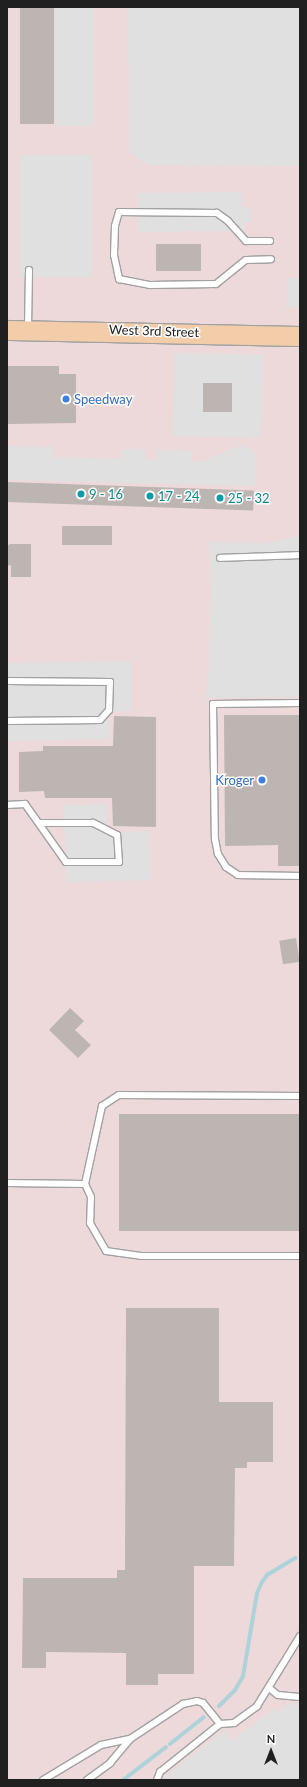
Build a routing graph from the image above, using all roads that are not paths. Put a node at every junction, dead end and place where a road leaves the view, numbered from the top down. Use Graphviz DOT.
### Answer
graph roads {
  1 [pos="270,241"];
  2 [pos="271,259"];
  3 [pos="29,270"];
  4 [pos="7,330"];
  5 [pos="28,330"];
  6 [pos="300,336"];
  7 [pos="300,555"];
  8 [pos="220,558"];
  9 [pos="7,681"];
  10 [pos="300,702"];
  11 [pos="7,721"];
  12 [pos="7,804"];
  13 [pos="39,823"];
  14 [pos="300,876"];
  15 [pos="300,1096"];
  16 [pos="7,1183"];
  17 [pos="85,1184"];
  18 [pos="300,1256"];
  19 [pos="300,1636"];
  20 [pos="295,1644"];
  21 [pos="300,1649"];
  22 [pos="269,1688"];
  23 [pos="300,1697"];
  24 [pos="220,1724"];
  25 [pos="130,1739"];
  26 [pos="43,1780"];
  27 [pos="87,1780"];
  28 [pos="157,1780"];
  1 -- 2 [label="lane"];
  3 -- 5 [label="lane"];
  4 -- 5 [label="main road, West 3rd Street"];
  5 -- 6 [label="main road, West 3rd Street"];
  7 -- 8 [label="lane"];
  9 -- 11 [label="lane"];
  10 -- 14 [label="lane"];
  12 -- 13 [label="lane"];
  13 -- 13 [label="lane"];
  15 -- 17 [label="lane"];
  16 -- 17 [label="lane"];
  17 -- 18 [label="lane"];
  19 -- 20 [label="lane"];
  20 -- 21 [label="lane"];
  20 -- 22 [label="lane"];
  22 -- 23 [label="lane"];
  22 -- 24 [label="lane"];
  24 -- 25 [label="lane"];
  24 -- 28 [label="lane"];
  25 -- 26 [label="lane"];
  25 -- 27 [label="lane"];
}
